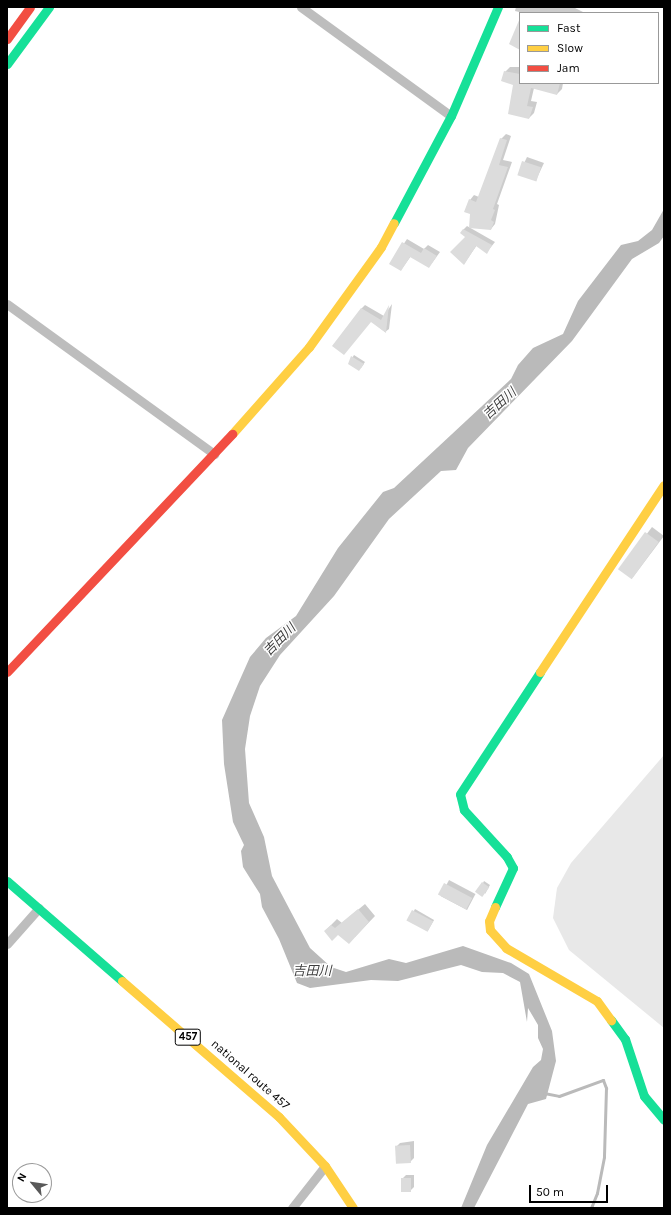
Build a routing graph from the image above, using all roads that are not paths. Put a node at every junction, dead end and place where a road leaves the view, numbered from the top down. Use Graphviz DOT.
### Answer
graph roads {
  1 [pos="30,7"];
  2 [pos="49,7"];
  3 [pos="301,7"];
  4 [pos="498,7"];
  5 [pos="7,39"];
  6 [pos="7,64"];
  7 [pos="451,116"];
  8 [pos="7,304"];
  9 [pos="214,454"];
  10 [pos="664,485"];
  11 [pos="7,672"];
  12 [pos="7,880"];
  13 [pos="39,908"];
  14 [pos="7,944"];
  15 [pos="664,1120"];
  16 [pos="325,1166"];
  17 [pos="292,1208"];
  18 [pos="353,1208"];
  1 -- 5 [label="main road"];
  2 -- 6 [label="main road"];
  3 -- 7 [label="street"];
  4 -- 7 [label="main road"];
  7 -- 9 [label="main road"];
  8 -- 9 [label="street"];
  9 -- 11 [label="main road"];
  10 -- 15 [label="main road"];
  12 -- 13 [label="main road, national route 457 / 457"];
  13 -- 14 [label="street"];
  13 -- 16 [label="main road, national route 457 / 457"];
  16 -- 17 [label="street"];
  16 -- 18 [label="main road, national route 457 / 457"];
}
